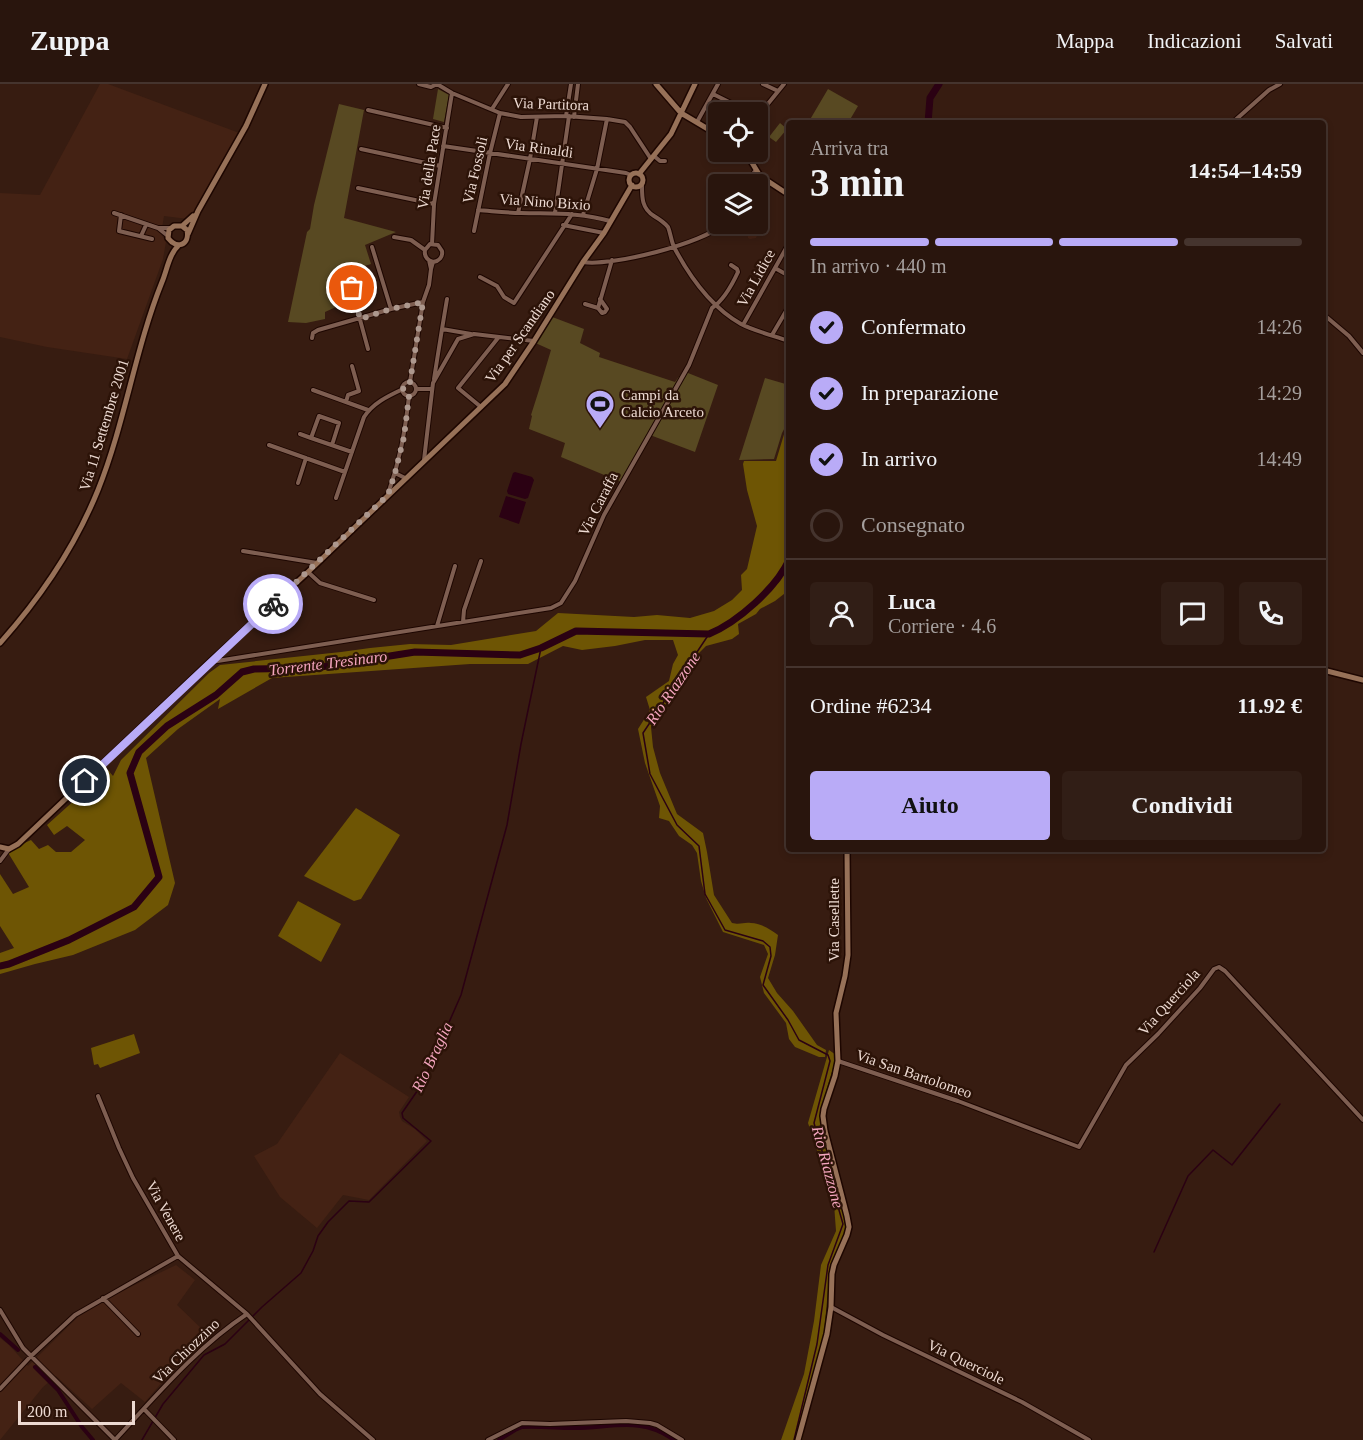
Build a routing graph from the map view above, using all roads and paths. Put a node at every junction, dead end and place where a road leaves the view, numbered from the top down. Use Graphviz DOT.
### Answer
graph roads {
  1 [pos="265,84"];
  2 [pos="419,84"];
  3 [pos="437,84"];
  4 [pos="508,84"];
  5 [pos="571,84"];
  6 [pos="578,84"];
  7 [pos="656,84"];
  8 [pos="695,84"];
  9 [pos="718,84"];
  10 [pos="763,84"];
  11 [pos="784,84"];
  12 [pos="1280,84"];
  13 [pos="778,91"];
  14 [pos="452,93"];
  15 [pos="713,94"];
  16 [pos="729,102"];
  17 [pos="768,104"];
  18 [pos="492,109"];
  19 [pos="368,110"];
  20 [pos="500,113"];
  21 [pos="681,113"];
  22 [pos="537,116"];
  23 [pos="570,116"];
  24 [pos="607,119"];
  25 [pos="1235,120"];
  26 [pos="697,122"];
  27 [pos="447,128"];
  28 [pos="708,129"];
  29 [pos="443,146"];
  30 [pos="361,149"];
  31 [pos="490,153"];
  32 [pos="653,158"];
  33 [pos="530,159"];
  34 [pos="665,161"];
  35 [pos="751,162"];
  36 [pos="562,164"];
  37 [pos="440,166"];
  38 [pos="597,169"];
  39 [pos="756,170"];
  40 [pos="639,174"];
  41 [pos="753,174"];
  42 [pos="631,175"];
  43 [pos="633,185"];
  44 [pos="642,186"];
  45 [pos="358,188"];
  46 [pos="786,193"];
  47 [pos="434,204"];
  48 [pos="478,210"];
  49 [pos="198,211"];
  50 [pos="114,213"];
  51 [pos="518,213"];
  52 [pos="555,213"];
  53 [pos="572,214"];
  54 [pos="121,215"];
  55 [pos="584,215"];
  56 [pos="610,221"];
  57 [pos="146,225"];
  58 [pos="563,225"];
  59 [pos="182,226"];
  60 [pos="158,228"];
  61 [pos="170,228"];
  62 [pos="474,231"];
  63 [pos="604,233"];
  64 [pos="188,234"];
  65 [pos="708,234"];
  66 [pos="141,236"];
  67 [pos="168,236"];
  68 [pos="394,237"];
  69 [pos="152,239"];
  70 [pos="171,242"];
  71 [pos="432,244"];
  72 [pos="179,245"];
  73 [pos="673,246"];
  74 [pos="372,247"];
  75 [pos="786,248"];
  76 [pos="425,250"];
  77 [pos="612,260"];
  78 [pos="431,261"];
  79 [pos="584,262"];
  80 [pos="168,263"];
  81 [pos="731,265"];
  82 [pos="775,268"];
  83 [pos="347,272"];
  84 [pos="786,274"];
  85 [pos="480,277"];
  86 [pos="447,299"];
  87 [pos="600,299"];
  88 [pos="423,302"];
  89 [pos="585,304"];
  90 [pos="716,305"];
  91 [pos="598,308"];
  92 [pos="391,309"];
  93 [pos="786,311"];
  94 [pos="1326,317"];
  95 [pos="360,319"];
  96 [pos="743,325"];
  97 [pos="442,329"];
  98 [pos="474,334"];
  99 [pos="772,335"];
  100 [pos="312,338"];
  101 [pos="498,338"];
  102 [pos="786,340"];
  103 [pos="534,341"];
  104 [pos="368,349"];
  105 [pos="1363,352"];
  106 [pos="352,366"];
  107 [pos="410,382"];
  108 [pos="433,383"];
  109 [pos="403,388"];
  110 [pos="416,389"];
  111 [pos="432,389"];
  112 [pos="313,390"];
  113 [pos="409,396"];
  114 [pos="346,402"];
  115 [pos="481,407"];
  116 [pos="368,410"];
  117 [pos="300,434"];
  118 [pos="311,438"];
  119 [pos="269,445"];
  120 [pos="332,445"];
  121 [pos="352,452"];
  122 [pos="306,458"];
  123 [pos="424,460"];
  124 [pos="345,472"];
  125 [pos="395,473"];
  126 [pos="405,478"];
  127 [pos="298,483"];
  128 [pos="388,495"];
  129 [pos="336,498"];
  130 [pos="243,550"];
  131 [pos="481,561"];
  132 [pos="317,563"];
  133 [pos="455,566"];
  134 [pos="308,572"];
  135 [pos="374,600"];
  136 [pos="463,622"];
  137 [pos="437,626"];
  138 [pos="0,643"];
  139 [pos="210,662"];
  140 [pos="1326,671"];
  141 [pos="1363,680"];
  142 [pos="0,846"];
  143 [pos="9,849"];
  144 [pos="847,852"];
  145 [pos="0,861"];
  146 [pos="838,1061"];
  147 [pos="98,1096"];
  148 [pos="1363,1120"];
  149 [pos="1079,1147"];
  150 [pos="178,1256"];
  151 [pos="103,1298"];
  152 [pos="831,1307"];
  153 [pos="0,1310"];
  154 [pos="250,1316"];
  155 [pos="138,1334"];
  156 [pos="31,1356"];
  157 [pos="0,1389"];
  158 [pos="144,1409"];
  159 [pos="115,1440"];
  160 [pos="174,1440"];
  161 [pos="373,1440"];
  162 [pos="488,1440"];
  163 [pos="682,1440"];
  164 [pos="798,1440"];
  165 [pos="1089,1440"];
  1 -- 49 [label="street, Via 11 Settembre 2001"];
  2 -- 3 [label="street"];
  3 -- 14 [label="street, Via Partitora"];
  4 -- 18 [label="street"];
  5 -- 23 [label="street"];
  6 -- 23 [label="street"];
  7 -- 21 [label="street"];
  8 -- 21 [label="street"];
  9 -- 15 [label="street"];
  10 -- 13 [label="street"];
  11 -- 13 [label="street"];
  12 -- 25 [label="street"];
  13 -- 17 [label="street"];
  14 -- 18 [label="street, Via Partitora"];
  14 -- 27 [label="street, Via della Pace"];
  15 -- 16 [label="street"];
  15 -- 26 [label="street"];
  18 -- 20 [label="street, Via Partitora"];
  19 -- 27 [label="street"];
  20 -- 22 [label="street, Via Partitora"];
  20 -- 31 [label="street, Via Fossoli"];
  21 -- 26 [label="street"];
  21 -- 32 [label="street"];
  22 -- 23 [label="street, Via Partitora"];
  22 -- 33 [label="street"];
  23 -- 24 [label="street, Via Partitora"];
  23 -- 36 [label="street"];
  24 -- 32 [label="street, Via Partitora"];
  24 -- 38 [label="street"];
  26 -- 28 [label="street"];
  27 -- 29 [label="street, Via della Pace"];
  29 -- 31 [label="street, Via Rinaldi"];
  29 -- 37 [label="street, Via della Pace"];
  30 -- 37 [label="street"];
  31 -- 33 [label="street, Via Rinaldi"];
  31 -- 48 [label="street, Via Fossoli"];
  32 -- 34 [label="street"];
  32 -- 40 [label="street"];
  33 -- 36 [label="street, Via Rinaldi"];
  33 -- 51 [label="street"];
  35 -- 39 [label="street"];
  36 -- 38 [label="street, Via Rinaldi"];
  36 -- 52 [label="street"];
  37 -- 47 [label="street, Via della Pace"];
  38 -- 42 [label="street, Via Rinaldi"];
  38 -- 55 [label="street"];
  39 -- 41 [label="street"];
  39 -- 46 [label="street"];
  40 -- 42 [label="street"];
  40 -- 44 [label="street"];
  42 -- 43 [label="street"];
  43 -- 44 [label="street"];
  43 -- 56 [label="street, Via per Scandiano"];
  44 -- 73 [label="street"];
  45 -- 47 [label="street"];
  47 -- 71 [label="street, Via della Pace"];
  48 -- 51 [label="street, Via Nino Bixio"];
  48 -- 62 [label="street, Via Fossoli"];
  49 -- 59 [label="street, Via 11 Settembre 2001"];
  49 -- 64 [label="street, Via 11 Settembre 2001"];
  50 -- 54 [label="street"];
  51 -- 52 [label="street, Via Nino Bixio"];
  52 -- 53 [label="street, Via Nino Bixio"];
  53 -- 55 [label="street, Via Nino Bixio"];
  53 -- 58 [label="street"];
  54 -- 57 [label="street"];
  54 -- 66 [label="street"];
  55 -- 56 [label="street, Via Nino Bixio"];
  56 -- 63 [label="street, Via per Scandiano"];
  57 -- 60 [label="street"];
  57 -- 66 [label="street"];
  58 -- 63 [label="street"];
  58 -- 85 [label="street"];
  59 -- 61 [label="street"];
  59 -- 64 [label="street"];
  60 -- 61 [label="street"];
  60 -- 67 [label="street"];
  61 -- 67 [label="street"];
  63 -- 79 [label="street, Via per Scandiano"];
  64 -- 72 [label="street, Via 11 Settembre 2001"];
  65 -- 73 [label="street"];
  66 -- 69 [label="street"];
  67 -- 70 [label="street"];
  68 -- 76 [label="street"];
  70 -- 72 [label="street"];
  70 -- 80 [label="street, Via 11 Settembre 2001"];
  71 -- 76 [label="street"];
  71 -- 78 [label="street"];
  72 -- 80 [label="street, Via 11 Settembre 2001"];
  73 -- 77 [label="street"];
  73 -- 90 [label="street"];
  74 -- 92 [label="street"];
  75 -- 82 [label="street, Via Lidice"];
  76 -- 78 [label="street"];
  77 -- 79 [label="street"];
  77 -- 87 [label="street"];
  78 -- 88 [label="street"];
  79 -- 103 [label="street, Via per Scandiano"];
  80 -- 138 [label="street, Via 11 Settembre 2001"];
  81 -- 90 [label="street, Via Caraffa"];
  82 -- 84 [label="street"];
  82 -- 96 [label="street, Via Lidice"];
  83 -- 95 [label="street"];
  86 -- 97 [label="street"];
  87 -- 91 [label="street"];
  87 -- 91 [label="street"];
  88 -- 92 [label="street"];
  88 -- 107 [label="street"];
  89 -- 91 [label="street"];
  90 -- 96 [label="street"];
  90 -- 136 [label="street, Via Caraffa"];
  92 -- 95 [label="street"];
  93 -- 99 [label="street"];
  94 -- 105 [label="street"];
  95 -- 100 [label="street"];
  95 -- 104 [label="street"];
  96 -- 99 [label="street"];
  97 -- 98 [label="street"];
  97 -- 108 [label="street"];
  98 -- 101 [label="street"];
  98 -- 108 [label="street"];
  99 -- 102 [label="street"];
  101 -- 103 [label="street"];
  101 -- 115 [label="street"];
  103 -- 115 [label="street, Via per Scandiano"];
  106 -- 114 [label="street"];
  107 -- 109 [label="street"];
  107 -- 110 [label="street"];
  108 -- 111 [label="street"];
  109 -- 113 [label="street"];
  109 -- 116 [label="street"];
  110 -- 111 [label="street"];
  110 -- 113 [label="street"];
  111 -- 123 [label="street"];
  112 -- 114 [label="street"];
  113 -- 125 [label="street"];
  114 -- 116 [label="street"];
  115 -- 123 [label="street, Via per Scandiano"];
  116 -- 121 [label="street"];
  117 -- 118 [label="street"];
  118 -- 120 [label="street"];
  118 -- 120 [label="street"];
  119 -- 122 [label="street"];
  120 -- 121 [label="street"];
  121 -- 124 [label="street"];
  122 -- 124 [label="street"];
  122 -- 127 [label="street"];
  123 -- 126 [label="street, Via per Scandiano"];
  124 -- 129 [label="street"];
  125 -- 126 [label="street"];
  125 -- 128 [label="street"];
  126 -- 128 [label="street, Via per Scandiano"];
  128 -- 132 [label="street, Via per Scandiano"];
  130 -- 132 [label="street"];
  131 -- 136 [label="street"];
  132 -- 134 [label="street, Via per Scandiano"];
  133 -- 137 [label="street"];
  134 -- 135 [label="street"];
  134 -- 139 [label="street, Via per Scandiano"];
  136 -- 137 [label="street, Via Caraffa"];
  137 -- 139 [label="street, Via Caraffa"];
  139 -- 143 [label="street, Via per Scandiano"];
  140 -- 141 [label="street"];
  142 -- 143 [label="street"];
  143 -- 145 [label="street, Via per Scandiano"];
  144 -- 146 [label="street, Via Casellette"];
  146 -- 149 [label="street, Via San Bartolomeo"];
  146 -- 152 [label="street, Via San Bartolomeo"];
  147 -- 150 [label="street, Via Venere"];
  148 -- 149 [label="street, Via Querciola"];
  150 -- 151 [label="street"];
  150 -- 154 [label="street, Via Venere"];
  151 -- 155 [label="street"];
  151 -- 156 [label="street"];
  152 -- 164 [label="street, Via San Bartolomeo"];
  152 -- 165 [label="street, Via Querciole"];
  153 -- 156 [label="street"];
  154 -- 158 [label="street, Via Chiozzino"];
  154 -- 161 [label="street, Via Venere"];
  156 -- 157 [label="street"];
  156 -- 159 [label="street"];
  158 -- 159 [label="street, Via Chiozzino"];
  158 -- 160 [label="street"];
  162 -- 163 [label="street"];
}
